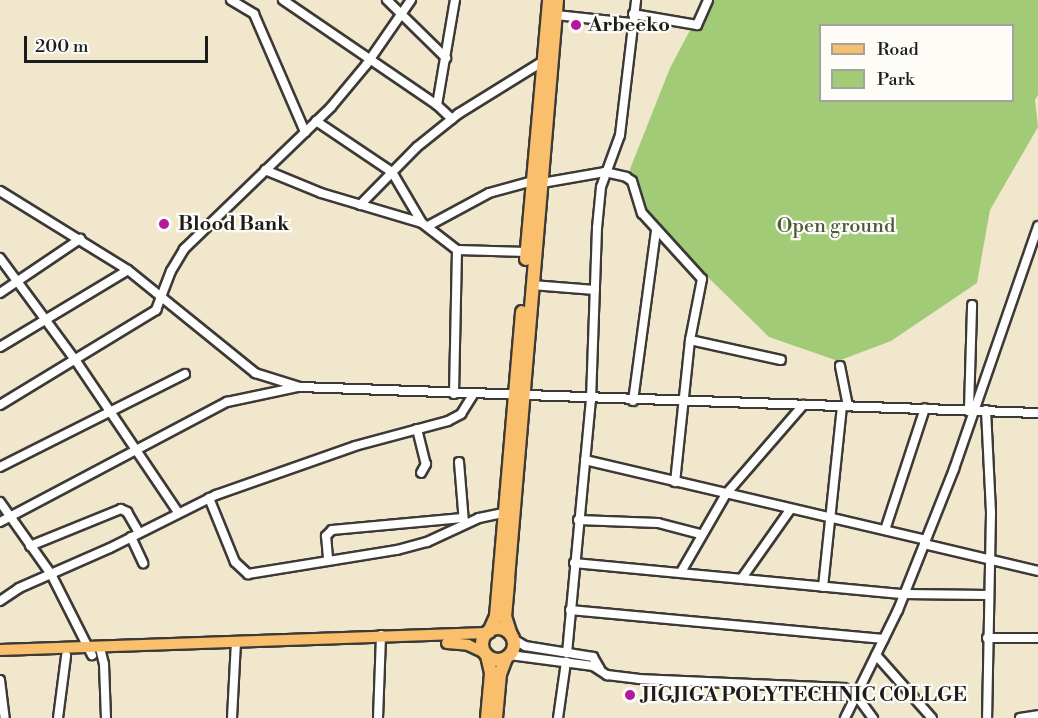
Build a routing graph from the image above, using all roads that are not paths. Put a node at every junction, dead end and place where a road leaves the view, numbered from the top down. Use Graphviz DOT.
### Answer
graph roads {
  1 [pos="231,0"];
  2 [pos="283,0"];
  3 [pos="387,0"];
  4 [pos="411,0"];
  5 [pos="455,0"];
  6 [pos="549,0"];
  7 [pos="557,0"];
  8 [pos="636,0"];
  9 [pos="708,0"];
  10 [pos="400,15"];
  11 [pos="556,15"];
  12 [pos="632,19"];
  13 [pos="372,57"];
  14 [pos="446,58"];
  15 [pos="548,58"];
  16 [pos="437,105"];
  17 [pos="452,119"];
  18 [pos="316,121"];
  19 [pos="305,132"];
  20 [pos="265,170"];
  21 [pos="392,172"];
  22 [pos="605,172"];
  23 [pos="537,182"];
  24 [pos="0,190"];
  25 [pos="360,205"];
  26 [pos="425,225"];
  27 [pos="1038,226"];
  28 [pos="656,231"];
  29 [pos="80,239"];
  30 [pos="457,250"];
  31 [pos="527,252"];
  32 [pos="0,258"];
  33 [pos="128,270"];
  34 [pos="17,284"];
  35 [pos="532,285"];
  36 [pos="595,290"];
  37 [pos="0,293"];
  38 [pos="164,298"];
  39 [pos="972,305"];
  40 [pos="46,322"];
  41 [pos="690,340"];
  42 [pos="0,347"];
  43 [pos="781,360"];
  44 [pos="76,361"];
  45 [pos="840,366"];
  46 [pos="185,375"];
  47 [pos="300,387"];
  48 [pos="454,394"];
  49 [pos="473,395"];
  50 [pos="519,396"];
  51 [pos="591,400"];
  52 [pos="633,401"];
  53 [pos="682,402"];
  54 [pos="0,405"];
  55 [pos="803,405"];
  56 [pos="845,406"];
  57 [pos="925,408"];
  58 [pos="972,410"];
  59 [pos="986,410"];
  60 [pos="110,411"];
  61 [pos="1038,413"];
  62 [pos="417,429"];
  63 [pos="136,450"];
  64 [pos="585,460"];
  65 [pos="459,462"];
  66 [pos="0,467"];
  67 [pos="421,473"];
  68 [pos="675,482"];
  69 [pos="726,495"];
  70 [pos="209,498"];
  71 [pos="0,502"];
  72 [pos="790,510"];
  73 [pos="178,512"];
  74 [pos="503,513"];
  75 [pos="10,517"];
  76 [pos="828,519"];
  77 [pos="578,520"];
  78 [pos="463,521"];
  79 [pos="0,522"];
  80 [pos="885,530"];
  81 [pos="700,534"];
  82 [pos="135,535"];
  83 [pos="925,542"];
  84 [pos="30,546"];
  85 [pos="328,558"];
  86 [pos="988,561"];
  87 [pos="143,563"];
  88 [pos="574,563"];
  89 [pos="1038,571"];
  90 [pos="681,572"];
  91 [pos="51,574"];
  92 [pos="742,578"];
  93 [pos="823,587"];
  94 [pos="904,594"];
  95 [pos="988,595"];
  96 [pos="0,600"];
  97 [pos="570,610"];
  98 [pos="488,632"];
  99 [pos="512,637"];
  100 [pos="381,638"];
  101 [pos="987,638"];
  102 [pos="1038,638"];
  103 [pos="884,639"];
  104 [pos="236,645"];
  105 [pos="0,650"];
  106 [pos="96,651"];
  107 [pos="486,655"];
  108 [pos="876,655"];
  109 [pos="66,656"];
  110 [pos="508,656"];
  111 [pos="0,657"];
  112 [pos="566,657"];
  113 [pos="0,680"];
  114 [pos="856,695"];
  115 [pos="1038,715"];
  116 [pos="5,718"];
  117 [pos="58,718"];
  118 [pos="106,718"];
  119 [pos="232,718"];
  120 [pos="378,718"];
  121 [pos="487,718"];
  122 [pos="496,718"];
  123 [pos="558,718"];
  124 [pos="845,718"];
  125 [pos="873,718"];
  126 [pos="932,718"];
  127 [pos="987,718"];
  128 [pos="1020,718"];
  1 -- 19 [label="street"];
  2 -- 13 [label="street"];
  3 -- 10 [label="street"];
  4 -- 10 [label="street"];
  5 -- 14 [label="street"];
  6 -- 15 [label="highway"];
  7 -- 11 [label="highway"];
  8 -- 12 [label="street"];
  9 -- 12 [label="street"];
  10 -- 13 [label="street"];
  10 -- 14 [label="street"];
  11 -- 12 [label="street"];
  11 -- 15 [label="highway"];
  12 -- 22 [label="street"];
  13 -- 16 [label="street"];
  13 -- 18 [label="street"];
  14 -- 16 [label="street"];
  15 -- 17 [label="street"];
  15 -- 23 [label="highway"];
  16 -- 17 [label="street"];
  17 -- 21 [label="street"];
  18 -- 19 [label="street"];
  18 -- 21 [label="street"];
  19 -- 20 [label="street"];
  20 -- 25 [label="street"];
  20 -- 38 [label="street"];
  21 -- 25 [label="street"];
  21 -- 26 [label="street"];
  22 -- 23 [label="street"];
  22 -- 28 [label="street"];
  22 -- 36 [label="street"];
  23 -- 26 [label="street"];
  23 -- 31 [label="highway"];
  23 -- 35 [label="highway"];
  24 -- 29 [label="street"];
  25 -- 26 [label="street"];
  26 -- 30 [label="street"];
  27 -- 58 [label="street"];
  28 -- 41 [label="street"];
  28 -- 52 [label="street"];
  29 -- 33 [label="street"];
  29 -- 34 [label="street"];
  30 -- 31 [label="street"];
  30 -- 48 [label="street"];
  31 -- 50 [label="highway"];
  32 -- 34 [label="street"];
  33 -- 38 [label="street"];
  33 -- 40 [label="street"];
  34 -- 37 [label="street"];
  34 -- 40 [label="street"];
  35 -- 36 [label="street"];
  35 -- 50 [label="highway"];
  36 -- 51 [label="street"];
  38 -- 44 [label="street"];
  38 -- 47 [label="street"];
  39 -- 58 [label="street"];
  40 -- 42 [label="street"];
  40 -- 44 [label="street"];
  41 -- 43 [label="street"];
  41 -- 53 [label="street"];
  44 -- 54 [label="street"];
  44 -- 60 [label="street"];
  45 -- 56 [label="street"];
  46 -- 60 [label="street"];
  47 -- 48 [label="street"];
  47 -- 63 [label="street"];
  48 -- 49 [label="street"];
  49 -- 50 [label="street"];
  49 -- 62 [label="street"];
  50 -- 51 [label="street"];
  50 -- 74 [label="highway"];
  50 -- 99 [label="highway"];
  51 -- 52 [label="street"];
  51 -- 64 [label="street"];
  52 -- 53 [label="street"];
  53 -- 55 [label="street"];
  53 -- 68 [label="street"];
  55 -- 56 [label="street"];
  55 -- 69 [label="street"];
  56 -- 57 [label="street"];
  56 -- 76 [label="street"];
  57 -- 58 [label="street"];
  57 -- 80 [label="street"];
  58 -- 59 [label="street"];
  58 -- 83 [label="street"];
  59 -- 61 [label="street"];
  59 -- 86 [label="street"];
  60 -- 63 [label="street"];
  60 -- 66 [label="street"];
  62 -- 67 [label="street"];
  62 -- 70 [label="street"];
  63 -- 73 [label="street"];
  63 -- 75 [label="street"];
  64 -- 68 [label="street"];
  64 -- 77 [label="street"];
  65 -- 78 [label="street"];
  68 -- 69 [label="street"];
  69 -- 72 [label="street"];
  69 -- 81 [label="street"];
  70 -- 73 [label="street"];
  70 -- 85 [label="street"];
  71 -- 75 [label="street"];
  72 -- 76 [label="street"];
  72 -- 92 [label="street"];
  73 -- 82 [label="street"];
  74 -- 78 [label="street"];
  74 -- 98 [label="highway"];
  75 -- 79 [label="street"];
  75 -- 84 [label="street"];
  76 -- 80 [label="street"];
  76 -- 93 [label="street"];
  77 -- 81 [label="street"];
  77 -- 88 [label="street"];
  78 -- 85 [label="street"];
  78 -- 85 [label="street"];
  80 -- 83 [label="street"];
  81 -- 90 [label="street"];
  82 -- 84 [label="street"];
  82 -- 87 [label="street"];
  82 -- 91 [label="street"];
  83 -- 86 [label="street"];
  83 -- 94 [label="street"];
  84 -- 91 [label="street"];
  86 -- 89 [label="street"];
  86 -- 95 [label="street"];
  88 -- 90 [label="street"];
  88 -- 97 [label="street"];
  90 -- 92 [label="street"];
  91 -- 96 [label="street"];
  91 -- 106 [label="street"];
  92 -- 93 [label="street"];
  93 -- 94 [label="street"];
  94 -- 95 [label="street"];
  94 -- 103 [label="street"];
  95 -- 101 [label="street"];
  97 -- 103 [label="street"];
  97 -- 112 [label="street"];
  98 -- 99 [label="highway"];
  98 -- 100 [label="main road"];
  98 -- 107 [label="highway"];
  99 -- 110 [label="highway"];
  99 -- 112 [label="street"];
  100 -- 104 [label="main road"];
  100 -- 107 [label="main road"];
  100 -- 120 [label="street"];
  101 -- 102 [label="street"];
  101 -- 127 [label="street"];
  103 -- 108 [label="street"];
  104 -- 106 [label="main road"];
  104 -- 119 [label="street"];
  105 -- 106 [label="main road"];
  106 -- 109 [label="main road"];
  106 -- 118 [label="street"];
  107 -- 110 [label="highway"];
  107 -- 121 [label="highway"];
  108 -- 114 [label="street"];
  108 -- 126 [label="street"];
  109 -- 111 [label="main road"];
  109 -- 117 [label="street"];
  110 -- 112 [label="street"];
  110 -- 122 [label="highway"];
  112 -- 114 [label="street"];
  112 -- 123 [label="street"];
  113 -- 116 [label="street"];
  114 -- 124 [label="street"];
  114 -- 125 [label="street"];
  115 -- 128 [label="street"];
}
